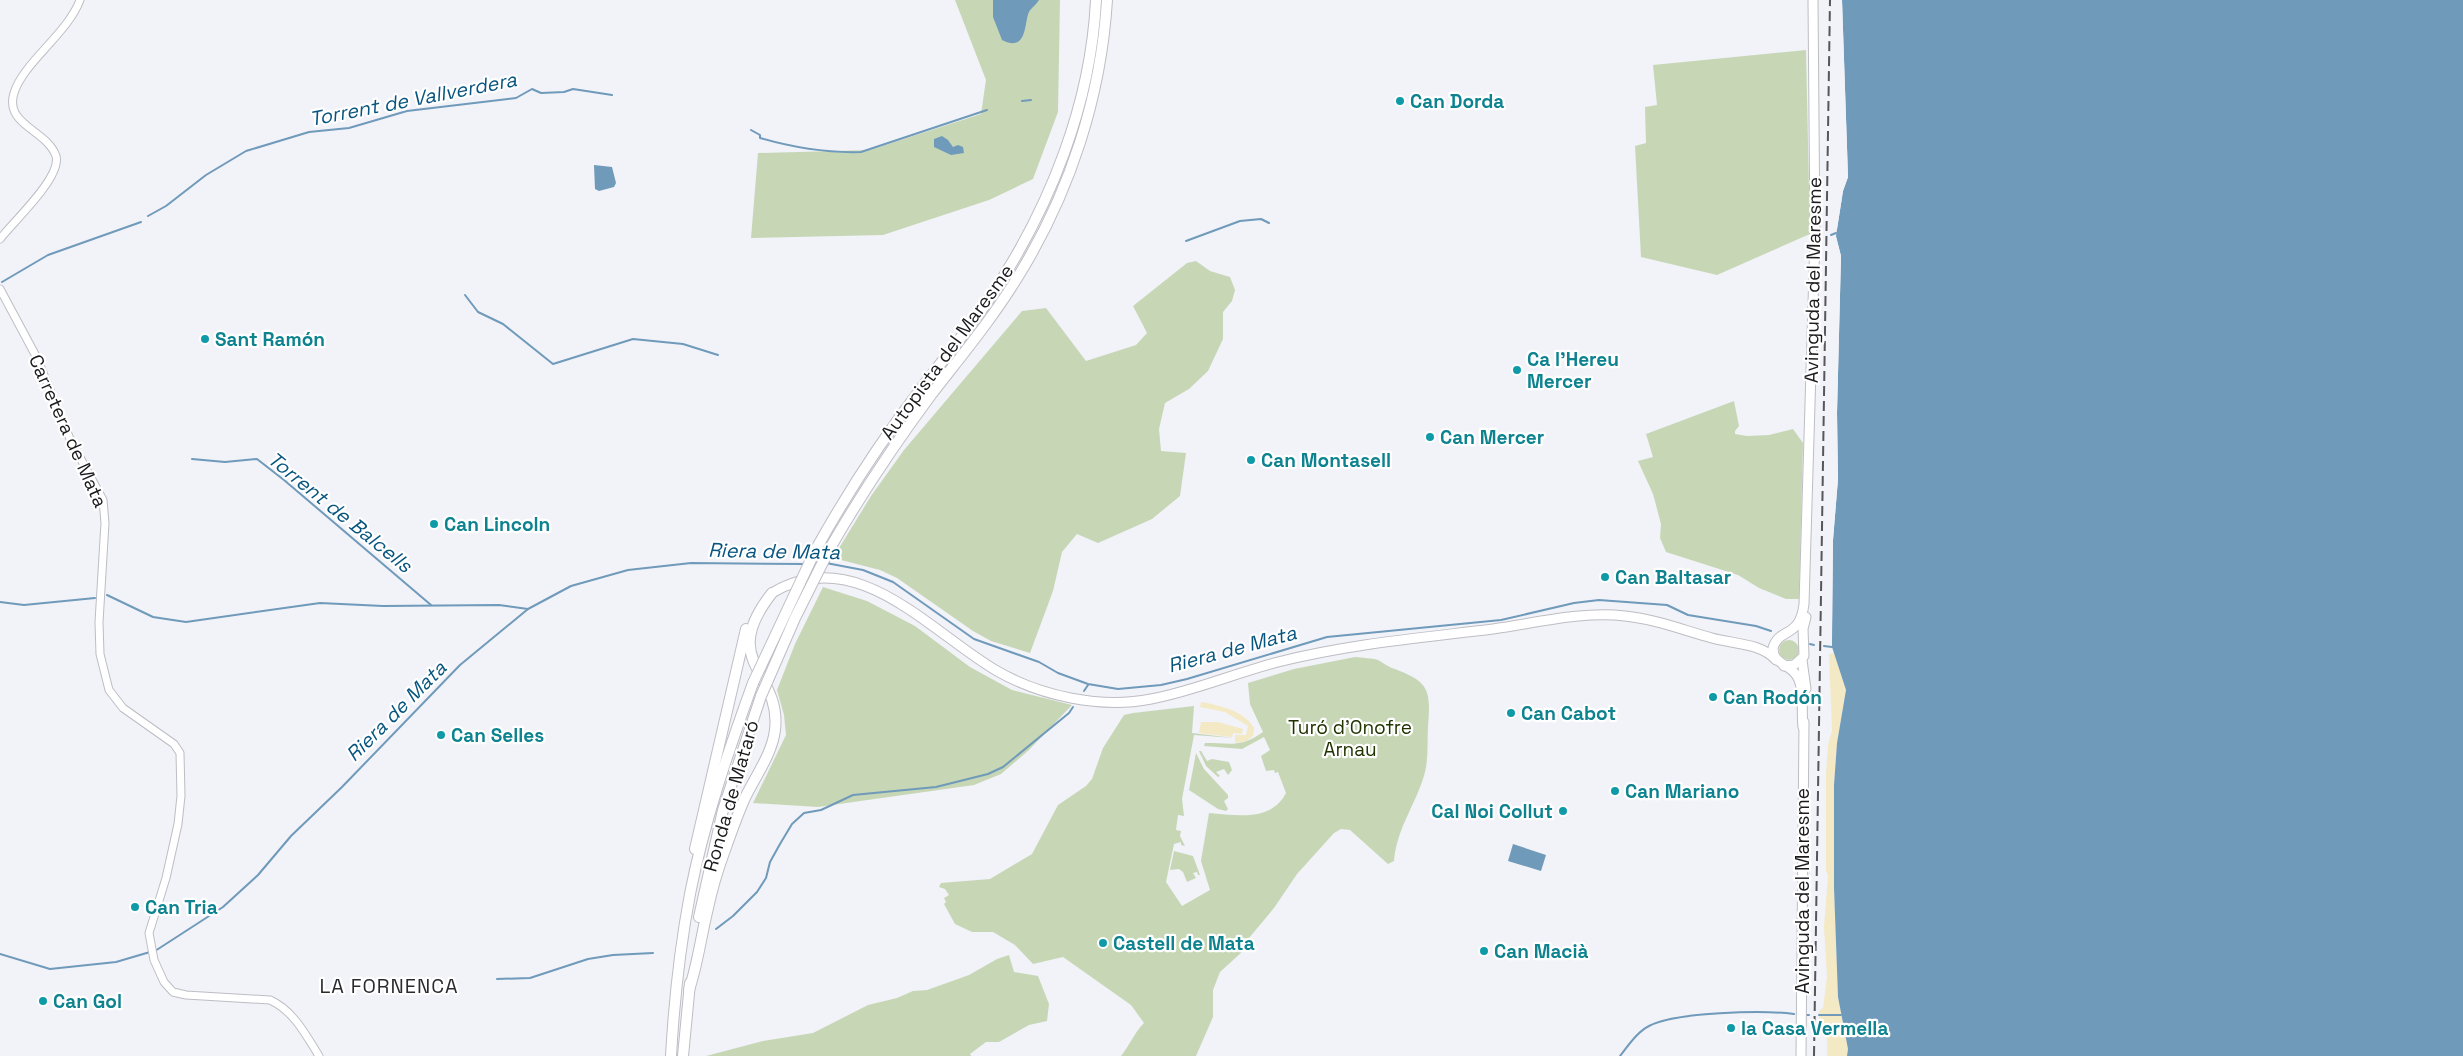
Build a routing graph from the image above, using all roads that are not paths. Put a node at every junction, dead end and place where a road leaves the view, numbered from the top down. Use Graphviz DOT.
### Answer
graph roads {
  1 [pos="80,0"];
  2 [pos="1096,0"];
  3 [pos="1107,0"];
  4 [pos="1813,0"];
  5 [pos="0,239"];
  6 [pos="0,289"];
  7 [pos="829,550"];
  8 [pos="815,552"];
  9 [pos="1806,559"];
  10 [pos="772,593"];
  11 [pos="1785,634"];
  12 [pos="1776,640"];
  13 [pos="1804,644"];
  14 [pos="1748,646"];
  15 [pos="1776,660"];
  16 [pos="1802,660"];
  17 [pos="1784,666"];
  18 [pos="1803,727"];
  19 [pos="690,894"];
  20 [pos="689,990"];
  21 [pos="319,1056"];
  22 [pos="671,1056"];
  23 [pos="683,1056"];
  24 [pos="1801,1056"];
  1 -- 5 [label="street"];
  2 -- 8 [label="highway, Autopista del Maresme"];
  3 -- 7 [label="highway, Autopista del Maresme"];
  4 -- 9 [label="main road, Avinguda del Maresme"];
  6 -- 21 [label="street, Carretera de Mata"];
  7 -- 20 [label="highway, Ronda de Mataró, bridge"];
  8 -- 19 [label="highway, Ronda de Mataró, bridge"];
  9 -- 11 [label="main road, Avinguda del Maresme"];
  9 -- 13 [label="main road, Avinguda del Maresme"];
  10 -- 14 [label="main road"];
  10 -- 19 [label="highway"];
  10 -- 20 [label="highway"];
  11 -- 12 [label="main road"];
  11 -- 13 [label="main road"];
  12 -- 14 [label="main road"];
  12 -- 15 [label="main road"];
  13 -- 16 [label="main road"];
  14 -- 15 [label="main road"];
  15 -- 17 [label="main road"];
  16 -- 17 [label="main road"];
  16 -- 18 [label="main road, Avinguda del Maresme"];
  17 -- 18 [label="main road, Avinguda del Maresme"];
  18 -- 24 [label="main road, Avinguda del Maresme"];
  19 -- 22 [label="highway, Ronda de Mataró"];
  20 -- 23 [label="highway, Ronda de Mataró"];
}
